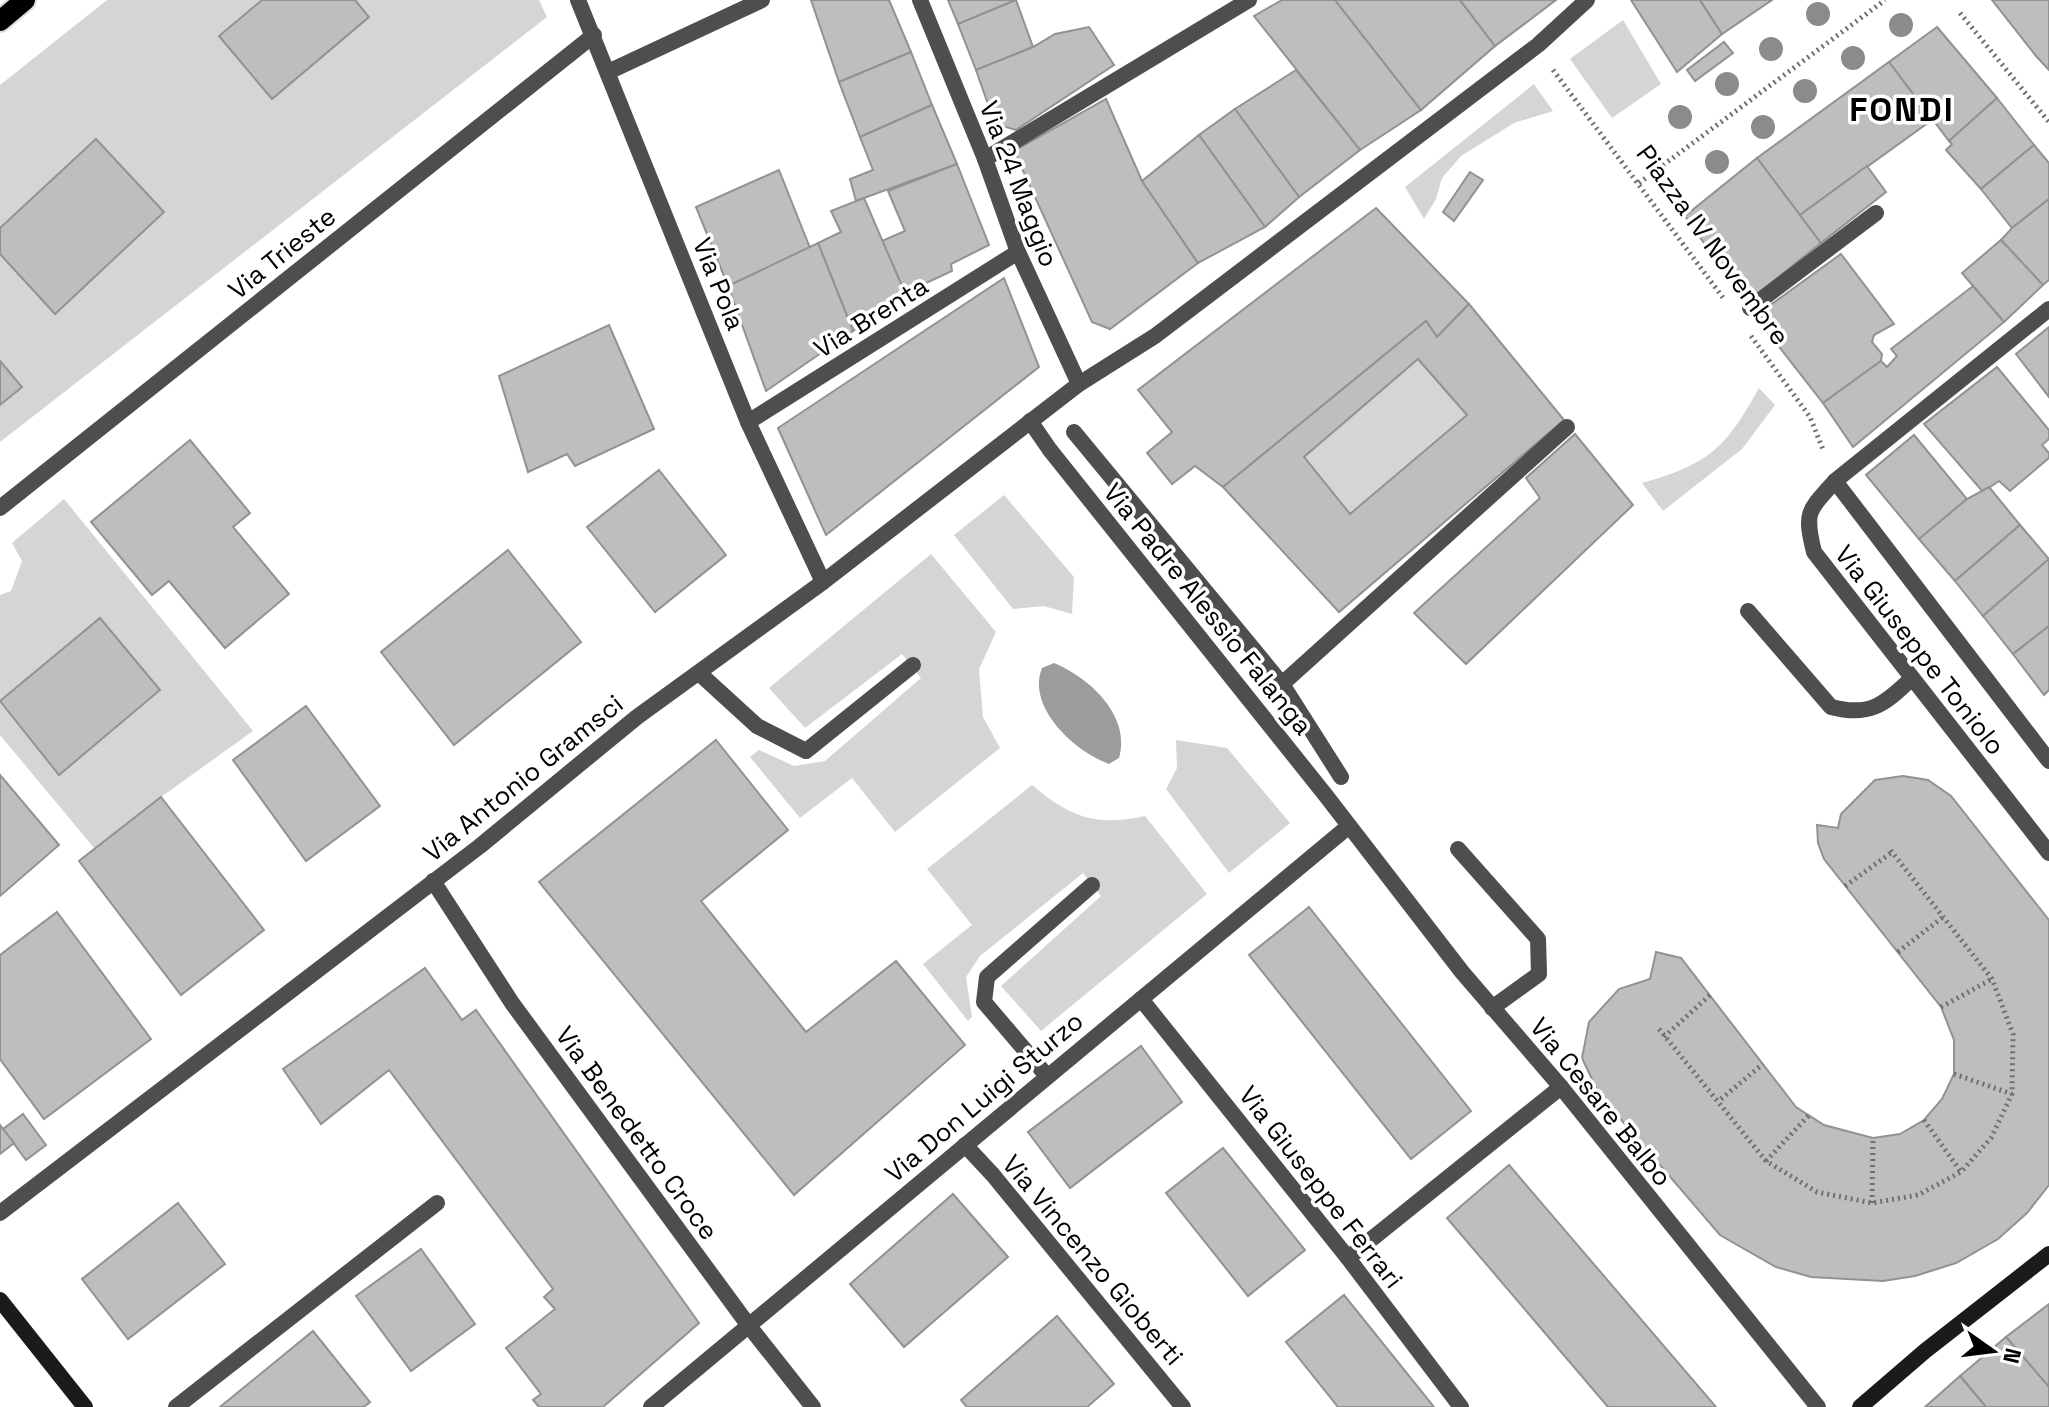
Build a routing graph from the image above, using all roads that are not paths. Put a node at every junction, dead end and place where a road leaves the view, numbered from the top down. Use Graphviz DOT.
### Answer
graph roads {
  1 [pos="25,0"];
  2 [pos="578,0"];
  3 [pos="762,0"];
  4 [pos="920,0"];
  5 [pos="1249,0"];
  6 [pos="1587,0"];
  7 [pos="0,21"];
  8 [pos="594,35"];
  9 [pos="608,72"];
  10 [pos="985,159"];
  11 [pos="1876,213"];
  12 [pos="1018,252"];
  13 [pos="1750,308"];
  14 [pos="2049,309"];
  15 [pos="1079,384"];
  16 [pos="1030,421"];
  17 [pos="748,422"];
  18 [pos="1567,427"];
  19 [pos="1074,432"];
  20 [pos="1835,481"];
  21 [pos="0,508"];
  22 [pos="823,582"];
  23 [pos="1748,611"];
  24 [pos="913,665"];
  25 [pos="699,673"];
  26 [pos="1911,679"];
  27 [pos="1282,684"];
  28 [pos="2049,761"];
  29 [pos="1341,777"];
  30 [pos="1349,826"];
  31 [pos="1458,849"];
  32 [pos="2049,853"];
  33 [pos="433,881"];
  34 [pos="1092,885"];
  35 [pos="1141,999"];
  36 [pos="1492,1008"];
  37 [pos="1047,1076"];
  38 [pos="1561,1087"];
  39 [pos="965,1145"];
  40 [pos="437,1203"];
  41 [pos="0,1213"];
  42 [pos="2049,1254"];
  43 [pos="1348,1258"];
  44 [pos="0,1300"];
  45 [pos="749,1326"];
  46 [pos="85,1407"];
  47 [pos="176,1407"];
  48 [pos="651,1407"];
  49 [pos="813,1407"];
  50 [pos="1183,1407"];
  51 [pos="1461,1407"];
  52 [pos="1818,1407"];
  53 [pos="1860,1407"];
  1 -- 7 [label="main road"];
  2 -- 8 [label="street, Via Pola"];
  3 -- 9 [label="street"];
  4 -- 10 [label="street, Via 24 Maggio"];
  5 -- 10 [label="street"];
  6 -- 15 [label="street, Via Antonio Gramsci"];
  8 -- 9 [label="street, Via Pola"];
  8 -- 21 [label="street, Via Trieste"];
  9 -- 17 [label="street, Via Pola"];
  10 -- 12 [label="street, Via 24 Maggio"];
  11 -- 13 [label="street"];
  12 -- 15 [label="street, Via 24 Maggio"];
  12 -- 17 [label="street, Via Brenta"];
  14 -- 20 [label="street"];
  15 -- 16 [label="street, Via Antonio Gramsci"];
  16 -- 22 [label="street, Via Antonio Gramsci"];
  16 -- 30 [label="street, Via Padre Alessio Falanga"];
  17 -- 22 [label="street, Via Pola"];
  18 -- 27 [label="street"];
  19 -- 27 [label="street"];
  20 -- 26 [label="street, Via Giuseppe Toniolo"];
  20 -- 28 [label="street, Via Giuseppe Toniolo"];
  22 -- 25 [label="street, Via Antonio Gramsci"];
  23 -- 26 [label="street"];
  24 -- 25 [label="street"];
  25 -- 33 [label="street, Via Antonio Gramsci"];
  26 -- 32 [label="street, Via Giuseppe Toniolo"];
  27 -- 29 [label="street"];
  30 -- 35 [label="street, Via Don Luigi Sturzo"];
  30 -- 36 [label="street, Via Cesare Balbo"];
  31 -- 36 [label="street"];
  33 -- 41 [label="street, Via Antonio Gramsci"];
  33 -- 45 [label="street, Via Benedetto Croce"];
  34 -- 37 [label="street"];
  35 -- 37 [label="street, Via Don Luigi Sturzo"];
  35 -- 43 [label="street, Via Giuseppe Ferrari"];
  36 -- 38 [label="street, Via Cesare Balbo"];
  37 -- 39 [label="street, Via Don Luigi Sturzo"];
  38 -- 43 [label="street"];
  38 -- 52 [label="street, Via Cesare Balbo"];
  39 -- 45 [label="street, Via Don Luigi Sturzo"];
  39 -- 50 [label="street, Via Vincenzo Gioberti"];
  40 -- 47 [label="street"];
  42 -- 53 [label="street"];
  43 -- 51 [label="street, Via Giuseppe Ferrari"];
  44 -- 46 [label="street"];
  45 -- 48 [label="street, Via Don Luigi Sturzo"];
  45 -- 49 [label="street, Via Benedetto Croce"];
}
